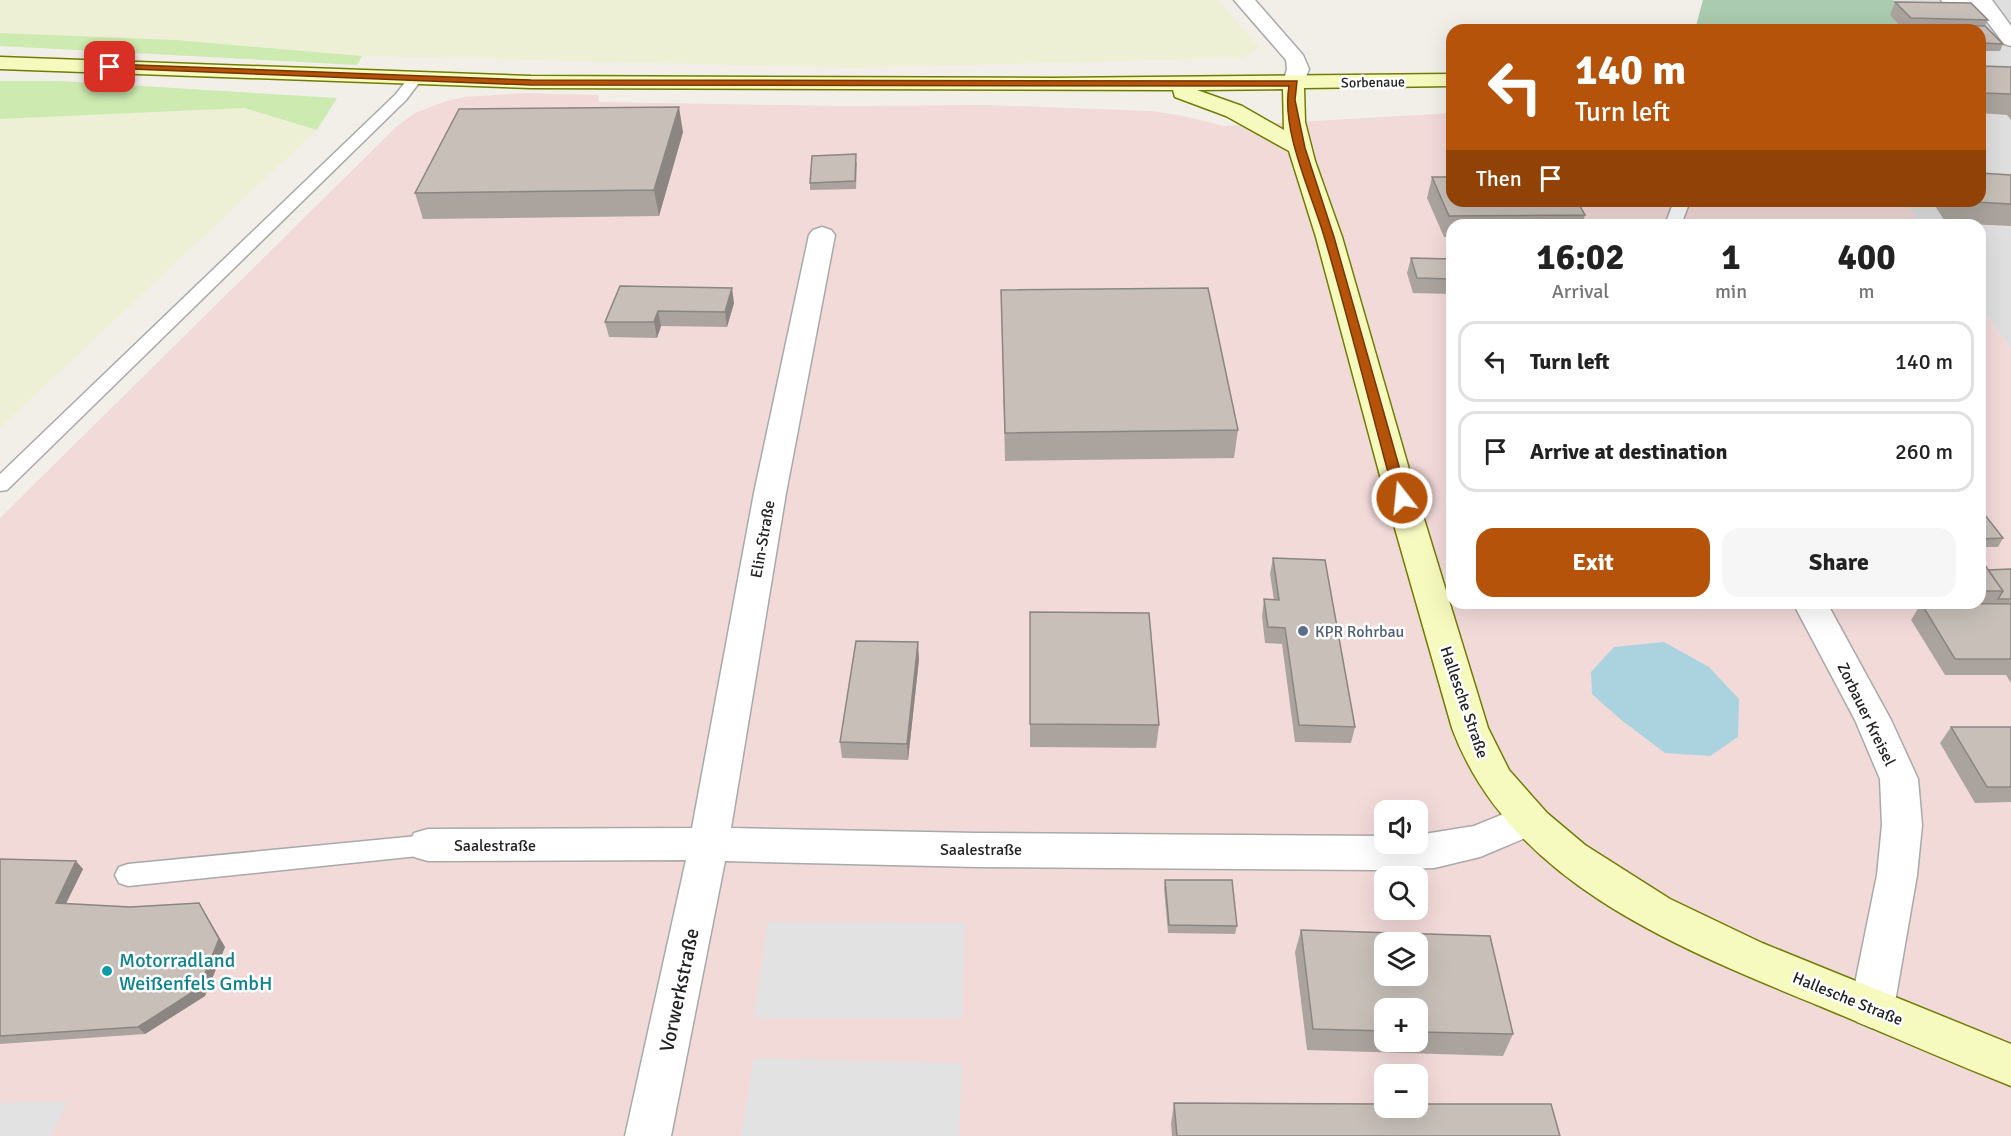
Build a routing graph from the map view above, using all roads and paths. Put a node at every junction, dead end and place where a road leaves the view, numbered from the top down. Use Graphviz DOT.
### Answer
graph roads {
  1 [pos="1244,0"];
  2 [pos="1951,0"];
  3 [pos="1984,3"];
  4 [pos="2011,40"];
  5 [pos="0,63"];
  6 [pos="415,79"];
  7 [pos="1446,80"];
  8 [pos="1294,83"];
  9 [pos="1168,84"];
  10 [pos="1300,148"];
  11 [pos="822,235"];
  12 [pos="0,485"];
  13 [pos="1813,609"];
  14 [pos="1528,820"];
  15 [pos="709,844"];
  16 [pos="428,845"];
  17 [pos="128,875"];
  18 [pos="1872,1008"];
  19 [pos="2011,1065"];
  20 [pos="648,1136"];
  1 -- 8 [label="street"];
  2 -- 3 [label="street"];
  3 -- 4 [label="street"];
  5 -- 6 [label="main road, Sorbenaue"];
  6 -- 9 [label="main road, Sorbenaue"];
  6 -- 12 [label="lane"];
  7 -- 8 [label="main road, Sorbenaue"];
  8 -- 9 [label="main road, Sorbenaue"];
  8 -- 10 [label="main road, Hallesche Straße"];
  9 -- 10 [label="main road"];
  10 -- 14 [label="main road, Hallesche Straße"];
  11 -- 15 [label="street, Elin-Straße"];
  13 -- 18 [label="street, Zorbauer Kreisel"];
  14 -- 15 [label="street, Saalestraße"];
  14 -- 18 [label="main road, Hallesche Straße"];
  15 -- 16 [label="street, Saalestraße"];
  15 -- 20 [label="street, Vorwerkstraße"];
  16 -- 17 [label="lane"];
  18 -- 19 [label="main road, Hallesche Straße"];
}
